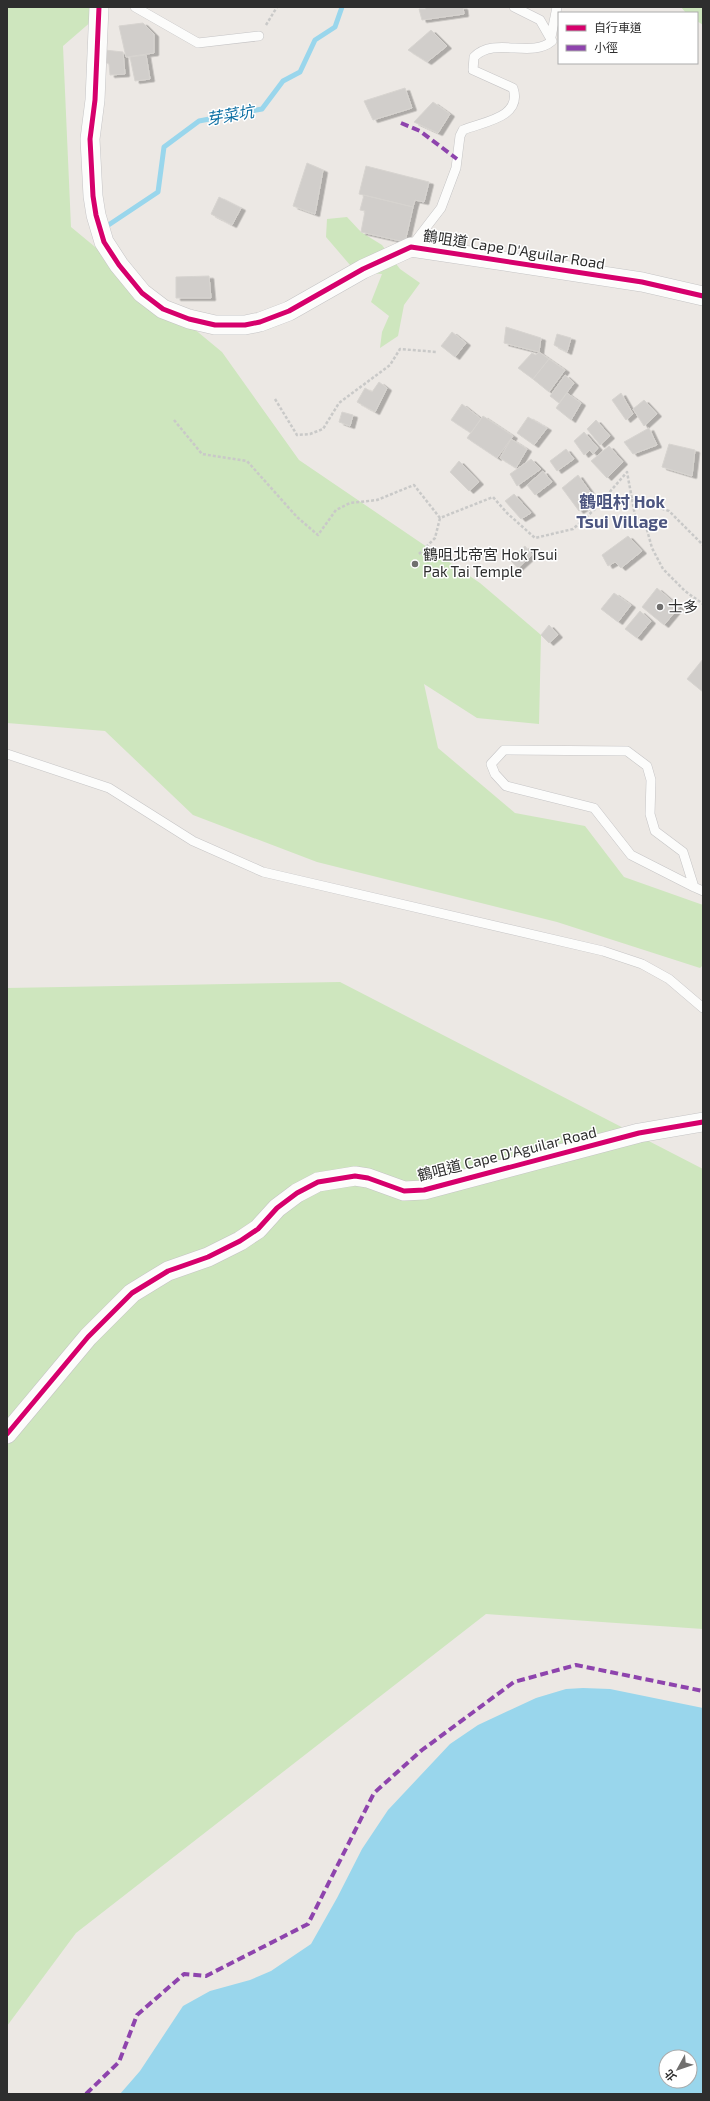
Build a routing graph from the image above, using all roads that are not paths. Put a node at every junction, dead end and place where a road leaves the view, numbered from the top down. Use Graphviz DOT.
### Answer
graph roads {
  1 [pos="99,7"];
  2 [pos="135,7"];
  3 [pos="514,7"];
  4 [pos="557,7"];
  5 [pos="259,36"];
  6 [pos="551,37"];
  7 [pos="411,247"];
  8 [pos="703,296"];
  9 [pos="7,754"];
  10 [pos="694,887"];
  11 [pos="703,891"];
  12 [pos="703,1008"];
  13 [pos="703,1122"];
  14 [pos="7,1434"];
  1 -- 7 [label="street, 鶴咀道 Cape D'Aguilar Road"];
  2 -- 5 [label="lane"];
  3 -- 6 [label="lane"];
  4 -- 6 [label="lane"];
  6 -- 7 [label="lane"];
  7 -- 8 [label="street, 鶴咀道 Cape D'Aguilar Road"];
  9 -- 12 [label="lane"];
  10 -- 10 [label="lane"];
  10 -- 11 [label="lane"];
  13 -- 14 [label="street, 鶴咀道 Cape D'Aguilar Road"];
}
